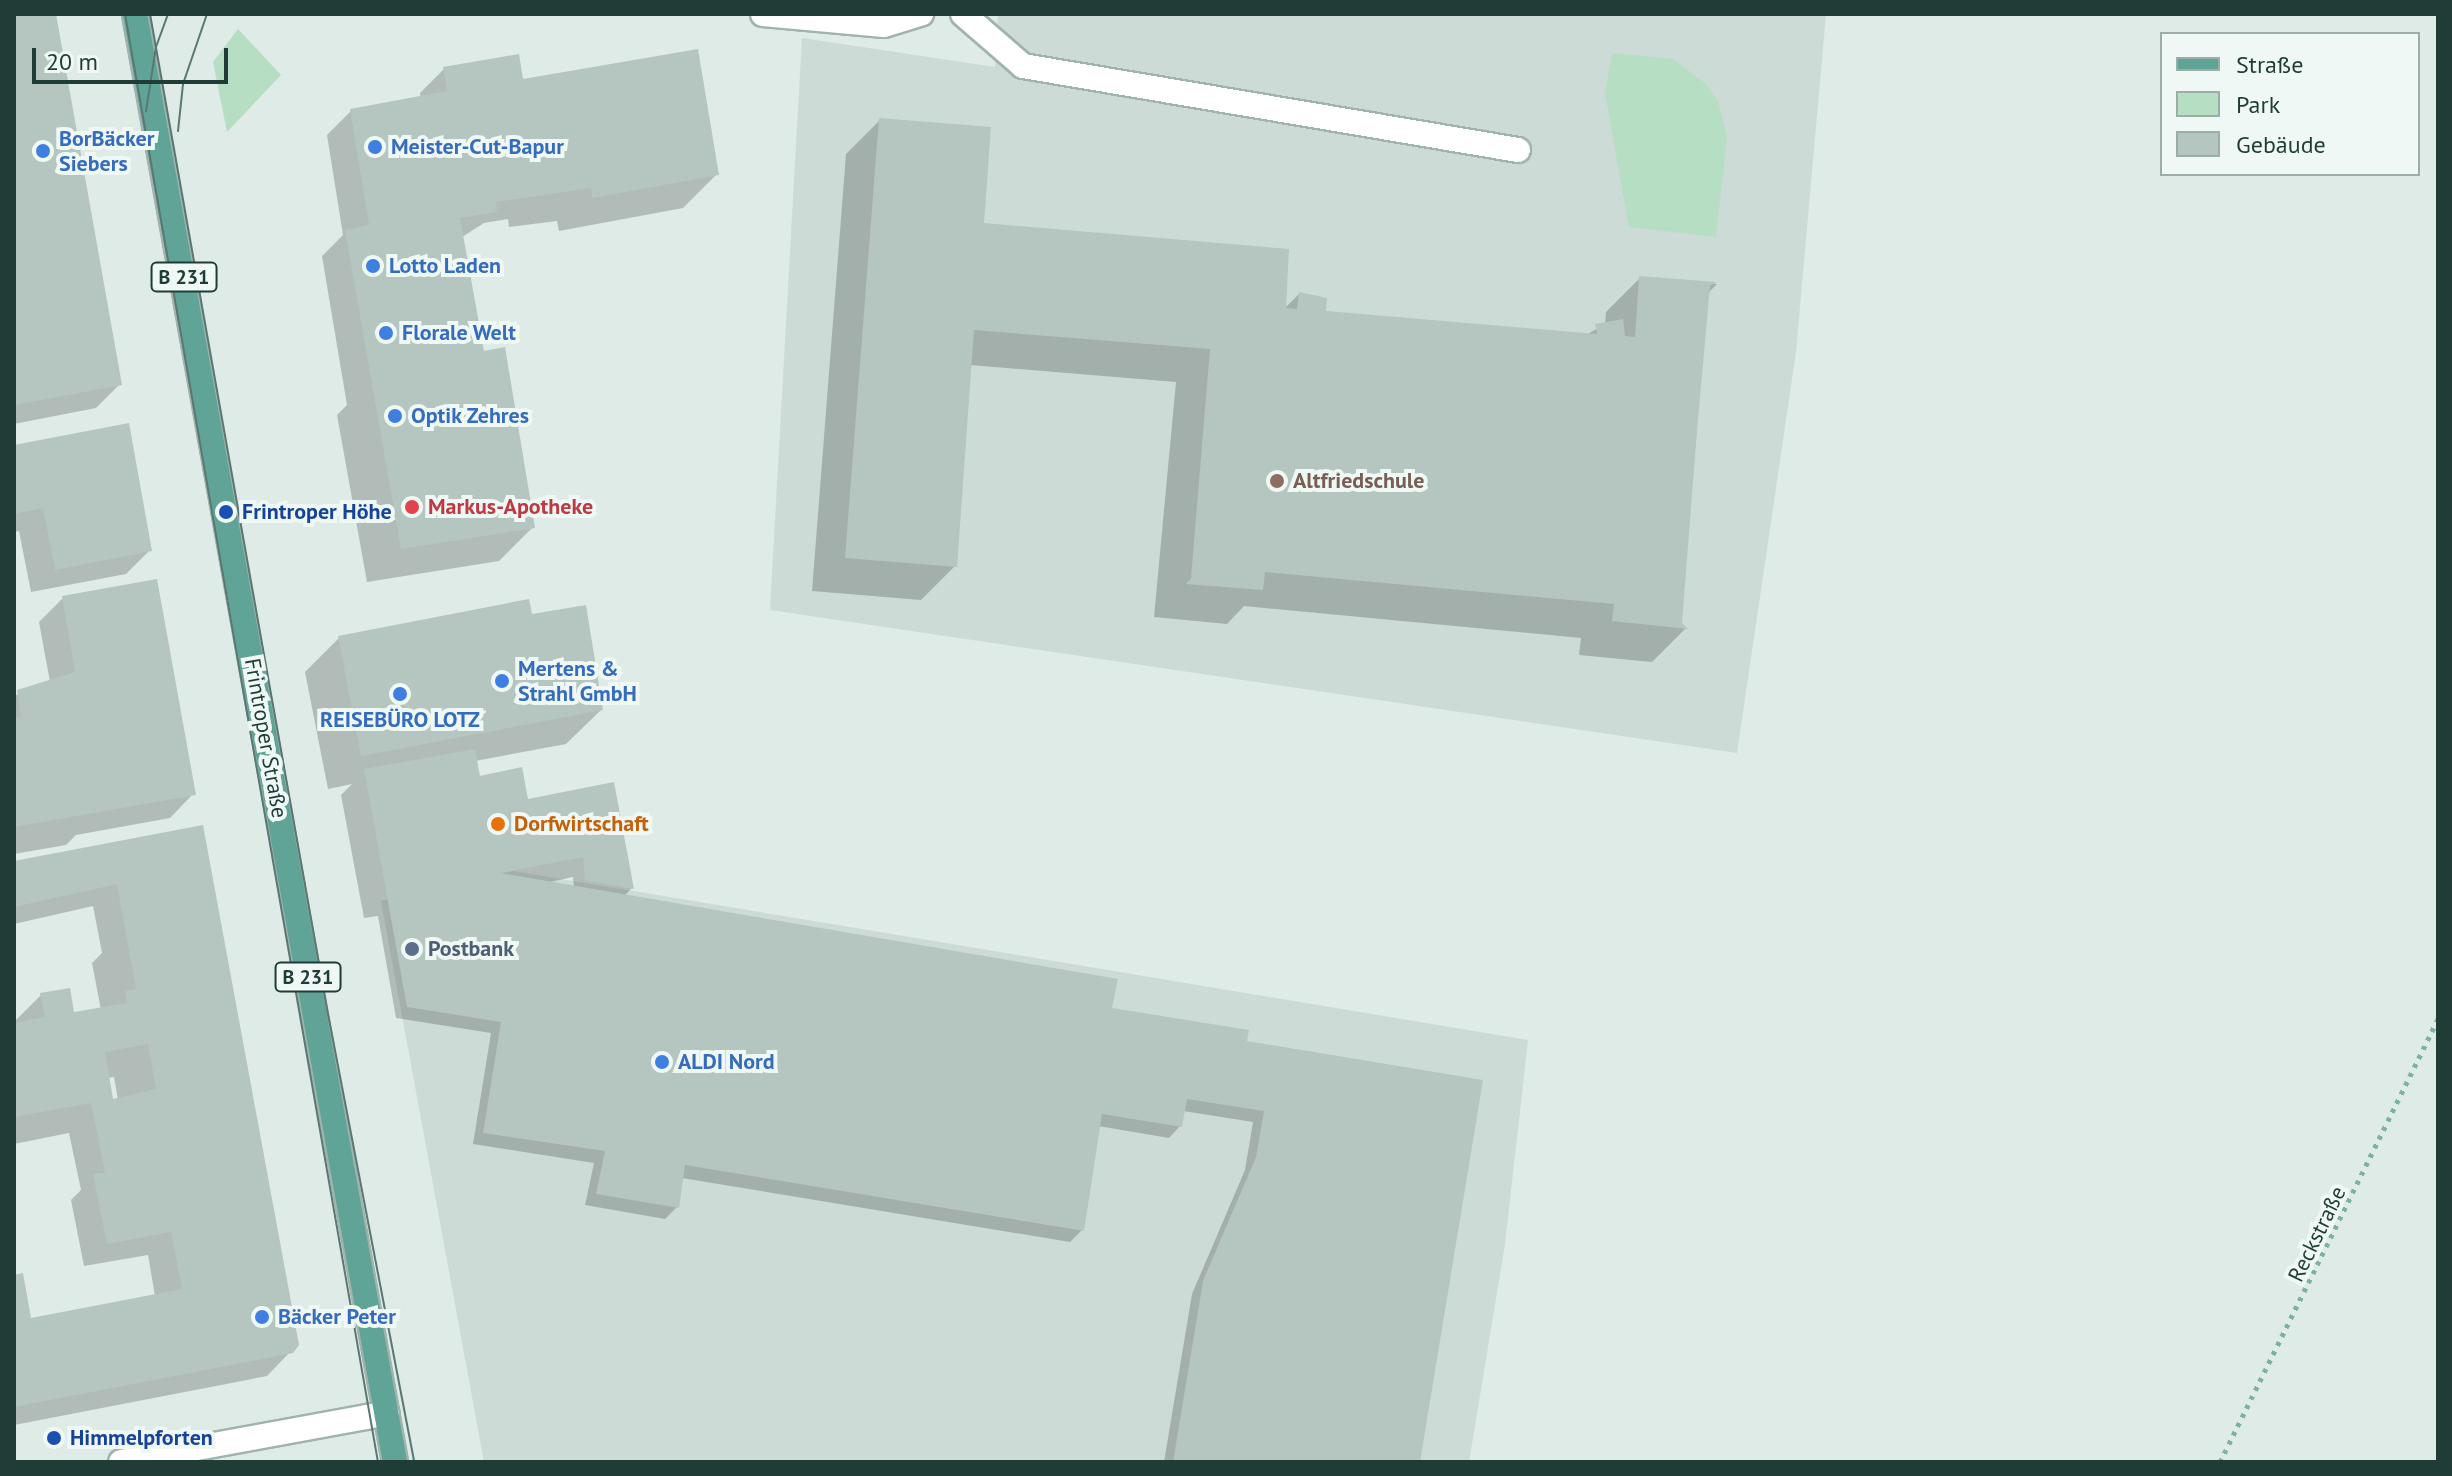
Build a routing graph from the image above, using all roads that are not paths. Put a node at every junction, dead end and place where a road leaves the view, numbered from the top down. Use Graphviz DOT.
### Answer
graph roads {
  1 [pos="135,14"];
  2 [pos="763,14"];
  3 [pos="921,14"];
  4 [pos="963,14"];
  5 [pos="1518,150"];
  6 [pos="387,1413"];
  7 [pos="121,1462"];
  8 [pos="395,1462"];
  1 -- 6 [label="main road, Frintroper Straße / B 231"];
  2 -- 3 [label="street"];
  4 -- 5 [label="street"];
  6 -- 7 [label="street"];
  6 -- 8 [label="main road, Frintroper Straße / B 231"];
}
